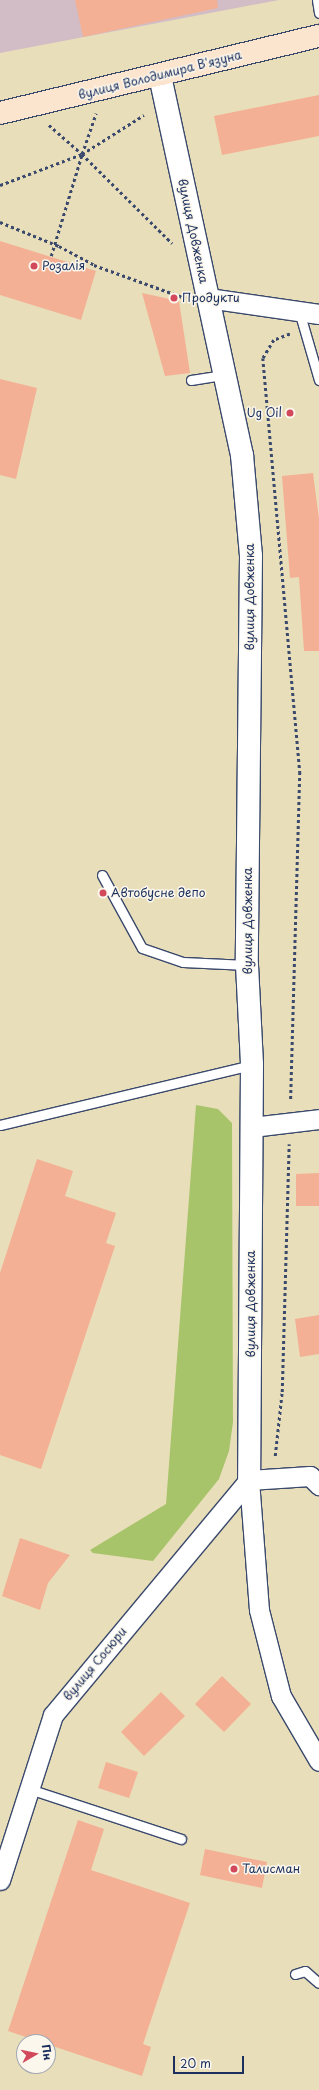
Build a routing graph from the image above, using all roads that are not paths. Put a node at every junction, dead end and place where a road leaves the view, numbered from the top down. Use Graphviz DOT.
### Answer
graph roads {
  1 [pos="317,0"];
  2 [pos="319,13"];
  3 [pos="319,36"];
  4 [pos="160,76"];
  5 [pos="0,113"];
  6 [pos="209,303"];
  7 [pos="299,311"];
  8 [pos="319,314"];
  9 [pos="224,374"];
  10 [pos="191,380"];
  11 [pos="319,380"];
  12 [pos="102,875"];
  13 [pos="247,965"];
  14 [pos="252,1065"];
  15 [pos="319,1119"];
  16 [pos="0,1126"];
  17 [pos="252,1127"];
  18 [pos="249,1480"];
  19 [pos="319,1486"];
  20 [pos="319,1761"];
  21 [pos="29,1790"];
  22 [pos="181,1839"];
  23 [pos="0,1880"];
  24 [pos="294,1974"];
  25 [pos="319,1983"];
  1 -- 2 [label="lane"];
  3 -- 4 [label="main road, вулиця Володимира В'язуна"];
  4 -- 5 [label="main road, вулиця Володимира В'язуна"];
  4 -- 6 [label="street, вулиця Довженка"];
  6 -- 7 [label="street"];
  6 -- 9 [label="street, вулиця Довженка"];
  7 -- 8 [label="street"];
  7 -- 11 [label="lane"];
  9 -- 10 [label="lane"];
  9 -- 13 [label="street, вулиця Довженка"];
  12 -- 13 [label="lane"];
  13 -- 14 [label="street, вулиця Довженка"];
  14 -- 16 [label="lane"];
  14 -- 17 [label="street, вулиця Довженка"];
  15 -- 17 [label="street"];
  17 -- 18 [label="street, вулиця Довженка"];
  18 -- 19 [label="street"];
  18 -- 20 [label="street, вулиця Довженка"];
  18 -- 21 [label="street, вулиця Сосюри"];
  21 -- 22 [label="lane"];
  21 -- 23 [label="street, вулиця Сосюри"];
  24 -- 25 [label="lane"];
}
